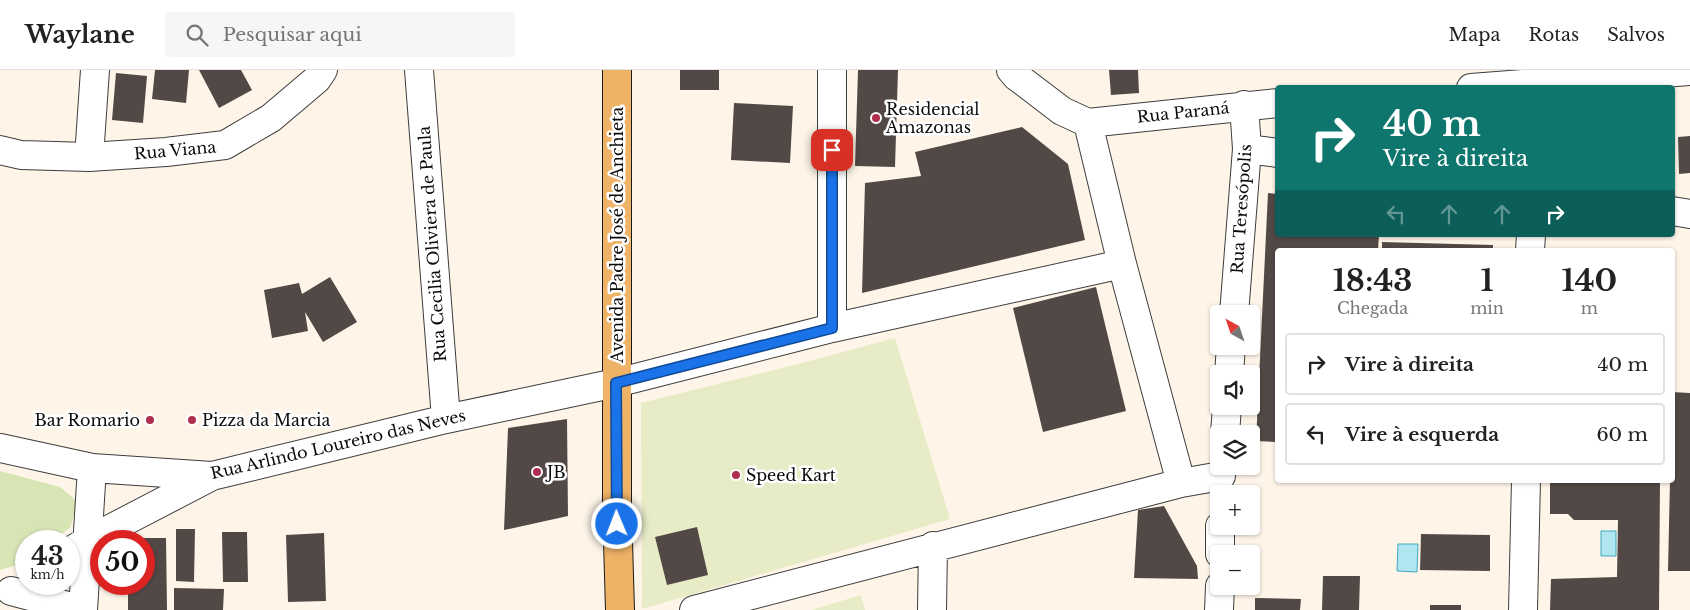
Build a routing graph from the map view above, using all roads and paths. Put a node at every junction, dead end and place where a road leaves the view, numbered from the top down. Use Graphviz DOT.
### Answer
graph roads {
  1 [pos="95,70"];
  2 [pos="323,70"];
  3 [pos="419,70"];
  4 [pos="617,70"];
  5 [pos="832,70"];
  6 [pos="1011,70"];
  7 [pos="1466,70"];
  8 [pos="1690,71"];
  9 [pos="1469,85"];
  10 [pos="1509,85"];
  11 [pos="1275,102"];
  12 [pos="1244,105"];
  13 [pos="1088,123"];
  14 [pos="1247,149"];
  15 [pos="0,150"];
  16 [pos="1275,153"];
  17 [pos="89,157"];
  18 [pos="1675,212"];
  19 [pos="1690,214"];
  20 [pos="1122,264"];
  21 [pos="1235,305"];
  22 [pos="832,328"];
  23 [pos="616,383"];
  24 [pos="446,419"];
  25 [pos="0,448"];
  26 [pos="92,468"];
  27 [pos="212,476"];
  28 [pos="1221,479"];
  29 [pos="1181,483"];
  30 [pos="1526,483"];
  31 [pos="80,536"];
  32 [pos="80,546"];
  33 [pos="933,546"];
  34 [pos="80,572"];
  35 [pos="12,588"];
  36 [pos="1220,595"];
  37 [pos="83,610"];
  38 [pos="620,610"];
  39 [pos="694,610"];
  40 [pos="932,610"];
  41 [pos="1219,610"];
  42 [pos="1523,610"];
  1 -- 17 [label="street"];
  2 -- 17 [label="street, Rua Viana"];
  3 -- 24 [label="street, Rua Cecilia Oliviera de Paula"];
  4 -- 23 [label="main road, Avenida Padre José de Anchieta"];
  5 -- 22 [label="street"];
  6 -- 13 [label="street"];
  7 -- 9 [label="street"];
  8 -- 10 [label="street"];
  11 -- 12 [label="street, Rua Paraná"];
  12 -- 13 [label="street, Rua Paraná"];
  12 -- 14 [label="street, Rua Teresópolis"];
  13 -- 20 [label="street"];
  14 -- 16 [label="street"];
  14 -- 21 [label="street, Rua Teresópolis"];
  15 -- 17 [label="street, Rua Viana"];
  18 -- 19 [label="street"];
  20 -- 22 [label="street, Rua Arlindo Loureiro das Neves"];
  20 -- 29 [label="street"];
  22 -- 23 [label="street, Rua Arlindo Loureiro das Neves"];
  23 -- 24 [label="street, Rua Arlindo Loureiro das Neves"];
  23 -- 38 [label="main road, Avenida Padre José de Anchieta"];
  24 -- 27 [label="street, Rua Arlindo Loureiro das Neves"];
  25 -- 26 [label="street, Rua Arlindo Loureiro das Neves"];
  26 -- 27 [label="street, Rua Arlindo Loureiro das Neves"];
  26 -- 31 [label="street"];
  27 -- 32 [label="street"];
  28 -- 29 [label="street"];
  29 -- 33 [label="street"];
  30 -- 42 [label="street"];
  33 -- 39 [label="street"];
  33 -- 40 [label="street"];
  34 -- 37 [label="street"];
  35 -- 37 [label="street"];
  36 -- 41 [label="street"];
}
